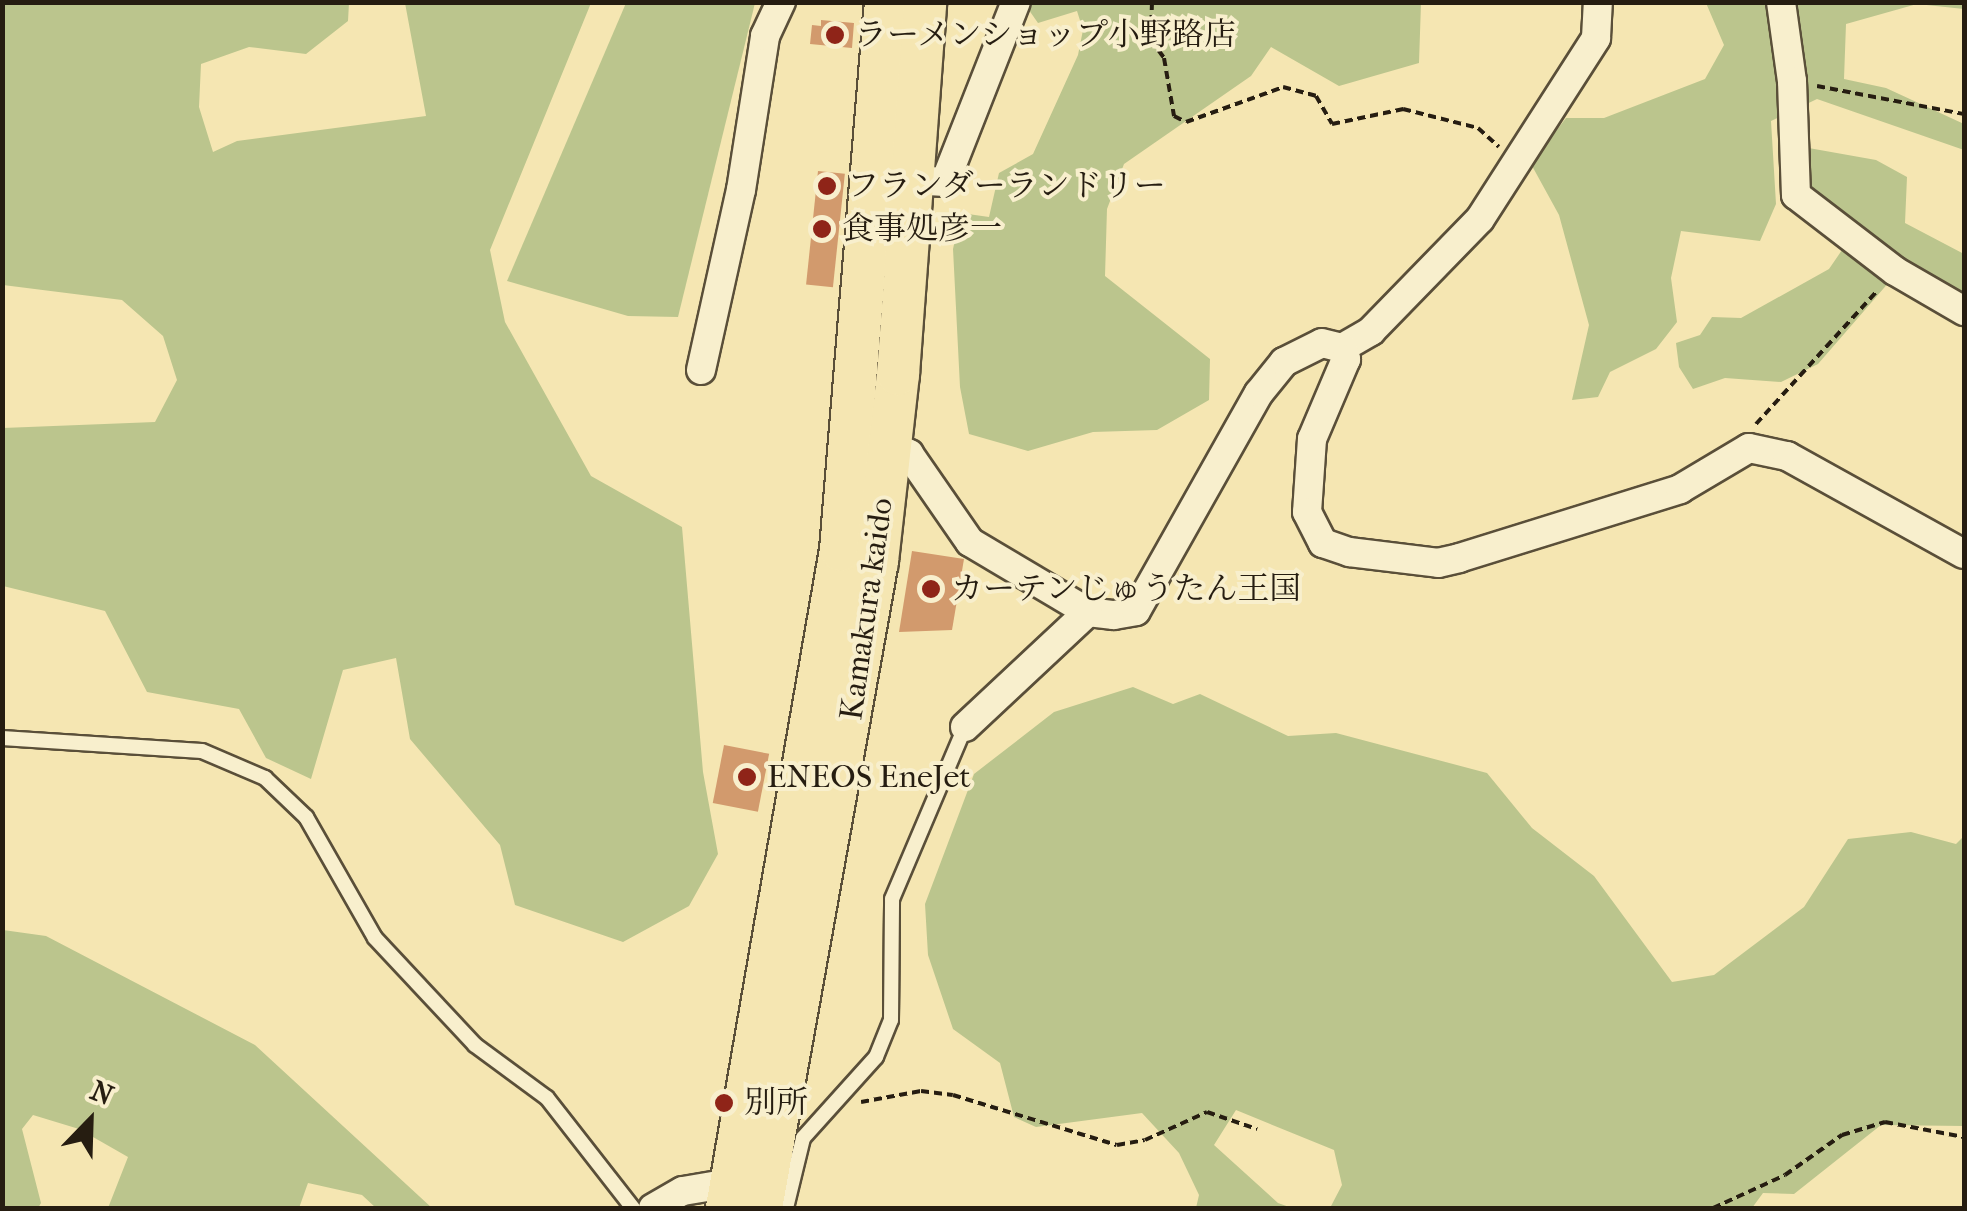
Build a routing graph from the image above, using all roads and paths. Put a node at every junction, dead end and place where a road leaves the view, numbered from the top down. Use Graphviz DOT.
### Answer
graph roads {
  1 [pos="781,2"];
  2 [pos="886,2"];
  3 [pos="925,2"];
  4 [pos="1016,2"];
  5 [pos="1152,2"];
  6 [pos="1598,2"];
  7 [pos="1781,2"];
  8 [pos="1792,81"];
  9 [pos="1964,114"];
  10 [pos="1508,165"];
  11 [pos="894,179"];
  12 [pos="1895,271"];
  13 [pos="1964,311"];
  14 [pos="1342,348"];
  15 [pos="701,370"];
  16 [pos="872,440"];
  17 [pos="1749,448"];
  18 [pos="1964,554"];
  19 [pos="1088,612"];
  20 [pos="964,726"];
  21 [pos="2,738"];
  22 [pos="1257,1130"];
  23 [pos="798,1131"];
  24 [pos="1964,1137"];
  25 [pos="740,1200"];
  26 [pos="633,1208"];
  27 [pos="654,1208"];
  28 [pos="786,1208"];
  29 [pos="1713,1208"];
  1 -- 15 [label="street"];
  2 -- 11 [label="main road, Kamakura kaido"];
  3 -- 11 [label="main road, Kamakura kaido"];
  4 -- 11 [label="street"];
  5 -- 10 [label="path"];
  6 -- 10 [label="street"];
  7 -- 8 [label="street"];
  8 -- 9 [label="path"];
  8 -- 12 [label="street"];
  10 -- 14 [label="street"];
  11 -- 16 [label="main road, Kamakura kaido"];
  12 -- 13 [label="street"];
  12 -- 17 [label="path"];
  14 -- 17 [label="street"];
  14 -- 19 [label="street"];
  16 -- 19 [label="street"];
  16 -- 23 [label="main road, Kamakura kaido"];
  16 -- 25 [label="main road, Kamakura kaido"];
  17 -- 18 [label="street"];
  19 -- 20 [label="street"];
  20 -- 23 [label="lane"];
  21 -- 26 [label="lane"];
  22 -- 23 [label="path"];
  23 -- 25 [label="main road, Kamakura kaido"];
  23 -- 28 [label="lane"];
  24 -- 29 [label="path"];
  25 -- 27 [label="street"];
}
